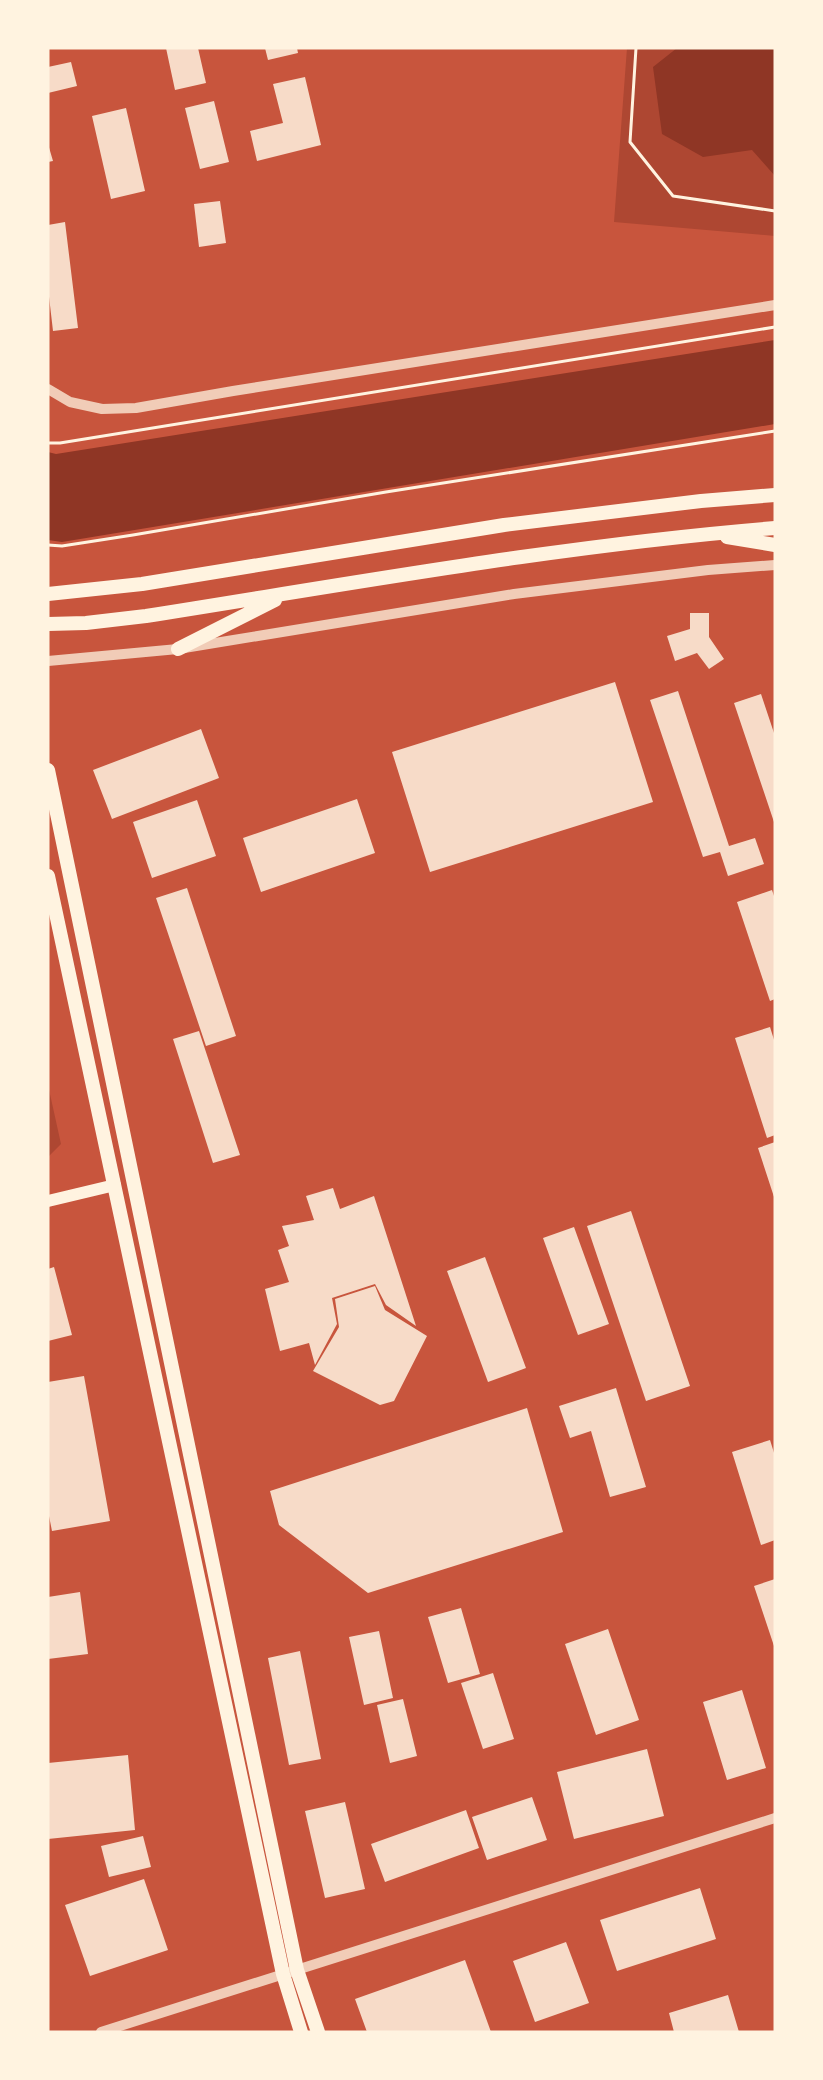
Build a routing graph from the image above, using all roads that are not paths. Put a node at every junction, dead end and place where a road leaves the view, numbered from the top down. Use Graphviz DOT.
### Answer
graph roads {
  1 [pos="775,305"];
  2 [pos="48,389"];
  3 [pos="775,495"];
  4 [pos="775,528"];
  5 [pos="704,534"];
  6 [pos="775,545"];
  7 [pos="775,564"];
  8 [pos="48,594"];
  9 [pos="287,594"];
  10 [pos="48,624"];
  11 [pos="178,649"];
  12 [pos="48,661"];
  13 [pos="48,770"];
  14 [pos="48,876"];
  15 [pos="115,1185"];
  16 [pos="48,1200"];
  17 [pos="775,1818"];
  18 [pos="297,1970"];
  19 [pos="283,1974"];
  20 [pos="101,2032"];
  21 [pos="301,2032"];
  22 [pos="318,2032"];
  1 -- 2 [label="street"];
  3 -- 8 [label="main road"];
  4 -- 5 [label="main road"];
  5 -- 6 [label="main road"];
  5 -- 9 [label="main road"];
  7 -- 11 [label="street"];
  9 -- 10 [label="main road"];
  9 -- 11 [label="main road"];
  11 -- 12 [label="street"];
  13 -- 18 [label="main road"];
  14 -- 15 [label="main road"];
  15 -- 16 [label="main road"];
  15 -- 19 [label="main road"];
  17 -- 18 [label="street"];
  18 -- 19 [label="street"];
  18 -- 22 [label="main road"];
  19 -- 20 [label="street"];
  19 -- 21 [label="main road"];
}
